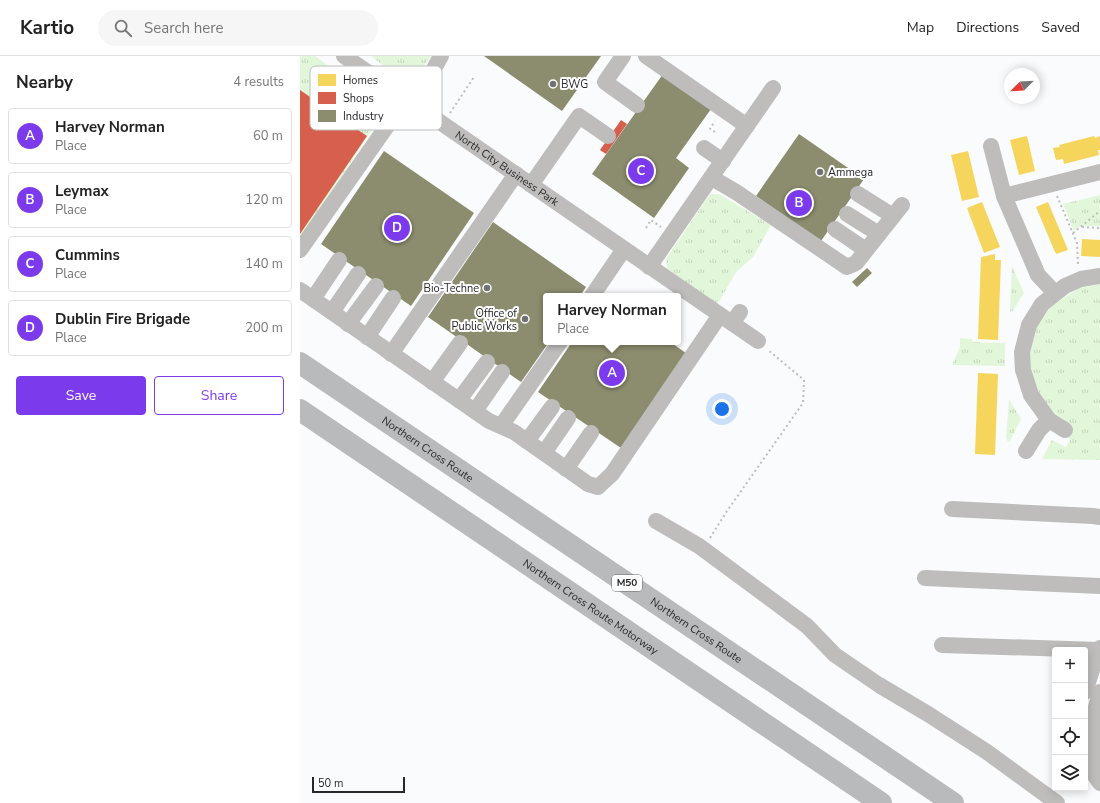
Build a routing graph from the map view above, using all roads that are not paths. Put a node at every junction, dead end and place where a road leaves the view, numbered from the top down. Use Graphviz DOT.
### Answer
graph roads {
  1 [pos="344,56"];
  2 [pos="441,56"];
  3 [pos="623,56"];
  4 [pos="646,56"];
  5 [pos="359,66"];
  6 [pos="436,66"];
  7 [pos="773,88"];
  8 [pos="637,105"];
  9 [pos="442,123"];
  10 [pos="747,126"];
  11 [pos="386,130"];
  12 [pos="608,136"];
  13 [pos="991,146"];
  14 [pos="704,148"];
  15 [pos="723,161"];
  16 [pos="1100,172"];
  17 [pos="516,174"];
  18 [pos="712,178"];
  19 [pos="531,185"];
  20 [pos="858,194"];
  21 [pos="1004,196"];
  22 [pos="847,214"];
  23 [pos="835,229"];
  24 [pos="879,234"];
  25 [pos="300,250"];
  26 [pos="624,250"];
  27 [pos="866,250"];
  28 [pos="339,260"];
  29 [pos="649,267"];
  30 [pos="358,274"];
  31 [pos="1100,276"];
  32 [pos="376,286"];
  33 [pos="1055,292"];
  34 [pos="594,293"];
  35 [pos="306,294"];
  36 [pos="393,298"];
  37 [pos="332,312"];
  38 [pos="731,317"];
  39 [pos="348,324"];
  40 [pos="367,337"];
  41 [pos="758,341"];
  42 [pos="460,343"];
  43 [pos="558,345"];
  44 [pos="391,354"];
  45 [pos="487,362"];
  46 [pos="300,363"];
  47 [pos="502,372"];
  48 [pos="432,382"];
  49 [pos="459,400"];
  50 [pos="552,407"];
  51 [pos="300,410"];
  52 [pos="475,411"];
  53 [pos="568,418"];
  54 [pos="1049,420"];
  55 [pos="501,426"];
  56 [pos="1065,430"];
  57 [pos="591,433"];
  58 [pos="527,441"];
  59 [pos="1026,451"];
  60 [pos="544,453"];
  61 [pos="566,468"];
  62 [pos="952,510"];
  63 [pos="1100,517"];
  64 [pos="656,521"];
  65 [pos="925,578"];
  66 [pos="1100,586"];
  67 [pos="942,644"];
  68 [pos="1100,649"];
  69 [pos="1088,683"];
  70 [pos="1100,692"];
  71 [pos="1088,766"];
  72 [pos="1100,766"];
  73 [pos="1100,783"];
  74 [pos="882,803"];
  75 [pos="953,803"];
  76 [pos="1057,803"];
  1 -- 5 [label="street, North City Business Park"];
  2 -- 6 [label="street"];
  3 -- 8 [label="street"];
  4 -- 10 [label="street"];
  7 -- 10 [label="street"];
  9 -- 17 [label="street, North City Business Park"];
  10 -- 15 [label="street"];
  11 -- 25 [label="street"];
  12 -- 19 [label="street"];
  13 -- 21 [label="street"];
  14 -- 15 [label="street"];
  15 -- 18 [label="street"];
  16 -- 21 [label="street"];
  17 -- 19 [label="street, North City Business Park"];
  17 -- 44 [label="street"];
  18 -- 27 [label="street"];
  18 -- 29 [label="street"];
  19 -- 26 [label="street, North City Business Park"];
  20 -- 24 [label="street"];
  21 -- 33 [label="street"];
  22 -- 24 [label="street"];
  23 -- 27 [label="street"];
  24 -- 27 [label="street"];
  26 -- 29 [label="street, North City Business Park"];
  26 -- 34 [label="street"];
  28 -- 35 [label="street"];
  29 -- 38 [label="street, North City Business Park"];
  30 -- 37 [label="street"];
  31 -- 33 [label="street"];
  32 -- 39 [label="street"];
  33 -- 54 [label="street"];
  35 -- 37 [label="street"];
  36 -- 40 [label="street"];
  37 -- 39 [label="street"];
  38 -- 41 [label="street, North City Business Park"];
  38 -- 61 [label="street"];
  39 -- 40 [label="street"];
  40 -- 44 [label="street"];
  42 -- 48 [label="street"];
  43 -- 55 [label="street"];
  44 -- 48 [label="street"];
  45 -- 49 [label="street"];
  46 -- 75 [label="highway, Northern Cross Route / M50"];
  47 -- 52 [label="street"];
  48 -- 49 [label="street"];
  49 -- 52 [label="street"];
  50 -- 58 [label="street"];
  51 -- 74 [label="highway, Northern Cross Route Motorway"];
  52 -- 55 [label="street"];
  53 -- 60 [label="street"];
  54 -- 56 [label="street"];
  54 -- 59 [label="street"];
  55 -- 58 [label="street"];
  57 -- 61 [label="street"];
  58 -- 60 [label="street"];
  60 -- 61 [label="street"];
  62 -- 63 [label="street"];
  64 -- 76 [label="street"];
  65 -- 66 [label="street"];
  67 -- 68 [label="street"];
  68 -- 69 [label="street"];
  70 -- 72 [label="street"];
  71 -- 73 [label="street"];
}
